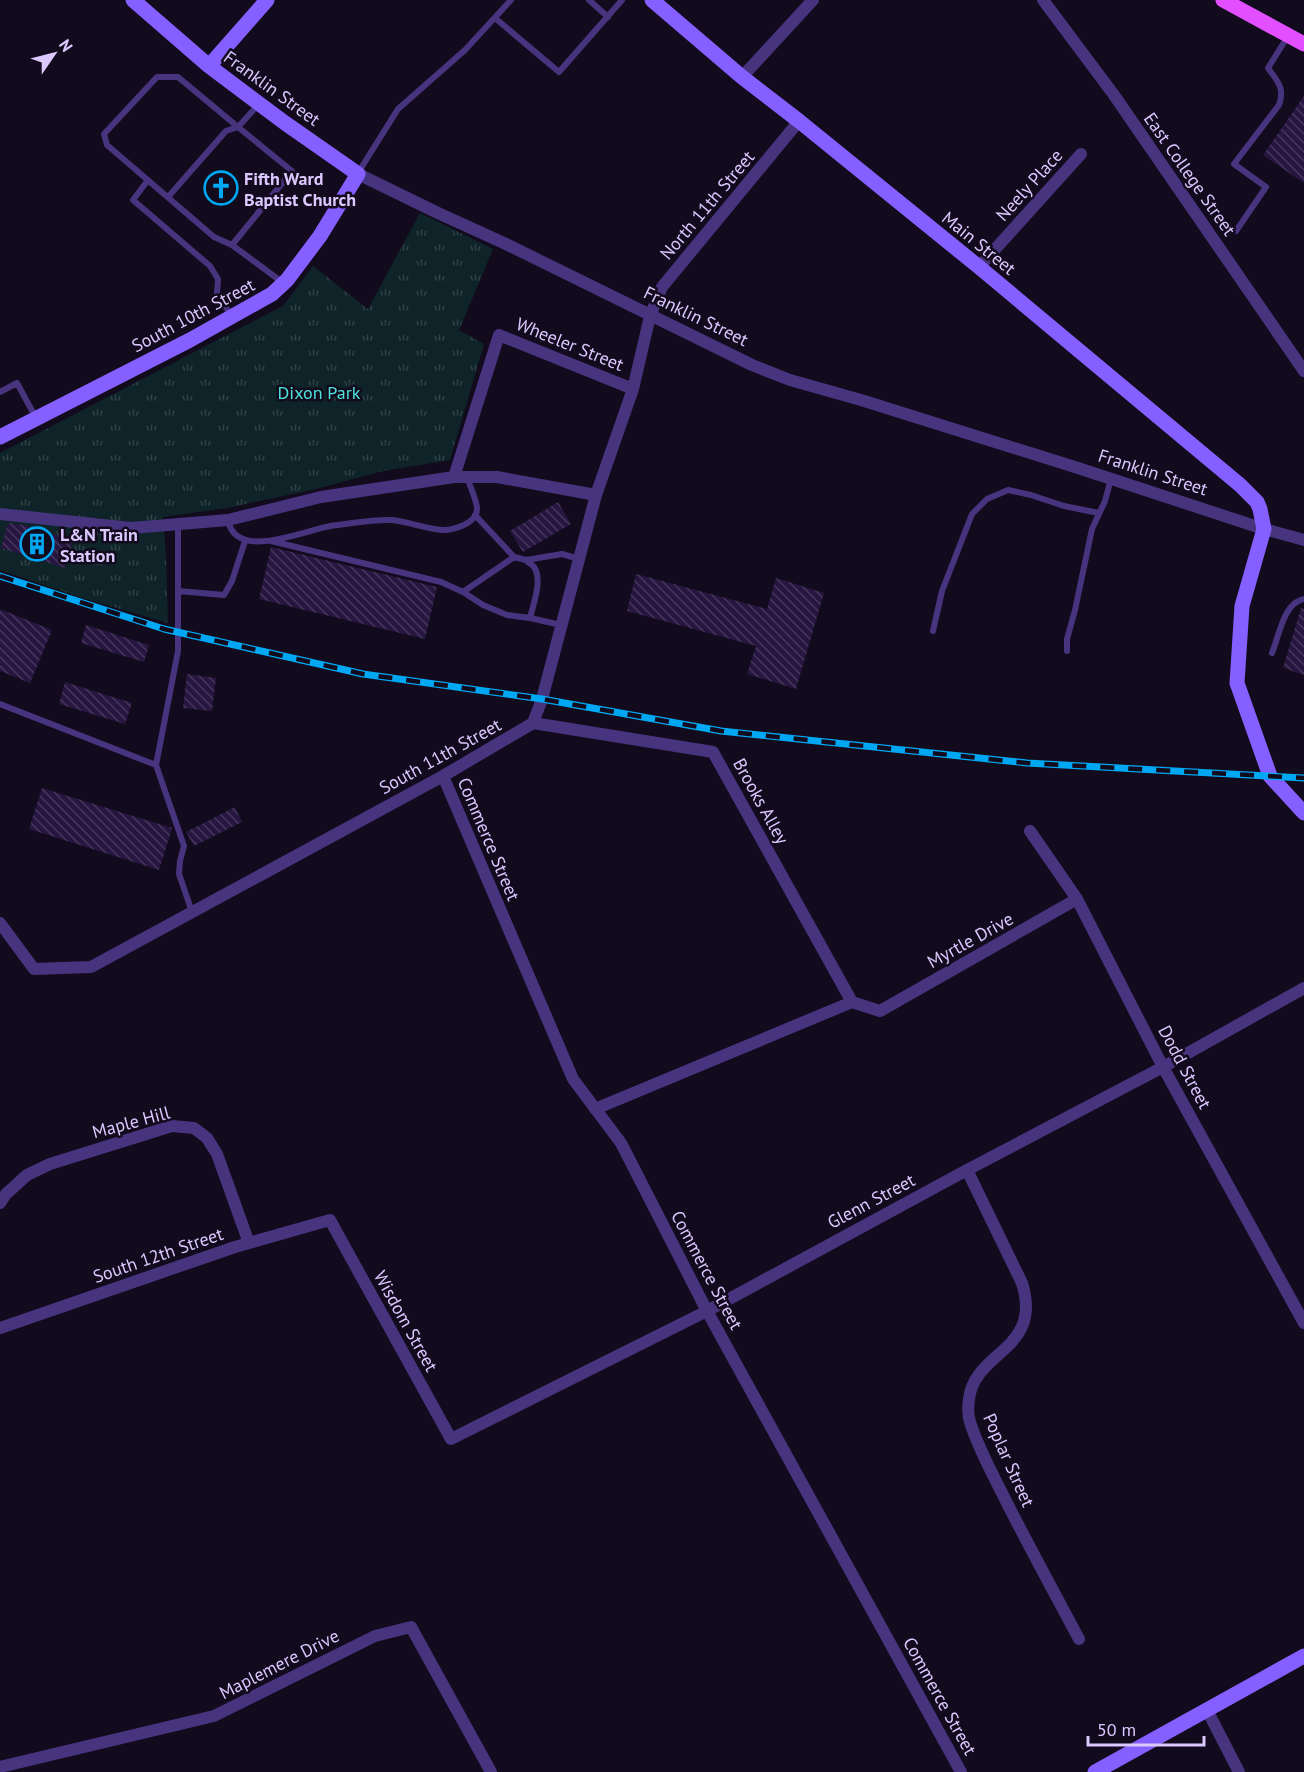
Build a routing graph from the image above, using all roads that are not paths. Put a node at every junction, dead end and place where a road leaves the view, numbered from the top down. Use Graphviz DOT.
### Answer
graph roads {
  1 [pos="133,0"];
  2 [pos="267,0"];
  3 [pos="511,0"];
  4 [pos="589,0"];
  5 [pos="622,0"];
  6 [pos="652,0"];
  7 [pos="813,0"];
  8 [pos="1043,0"];
  9 [pos="1223,0"];
  10 [pos="608,17"];
  11 [pos="495,18"];
  12 [pos="1288,36"];
  13 [pos="1304,44"];
  14 [pos="209,66"];
  15 [pos="742,77"];
  16 [pos="259,104"];
  17 [pos="799,121"];
  18 [pos="238,127"];
  19 [pos="1081,154"];
  20 [pos="358,174"];
  21 [pos="148,180"];
  22 [pos="168,197"];
  23 [pos="1236,231"];
  24 [pos="232,245"];
  25 [pos="979,267"];
  26 [pos="283,283"];
  27 [pos="650,316"];
  28 [pos="232,317"];
  29 [pos="1304,371"];
  30 [pos="633,389"];
  31 [pos="0,392"];
  32 [pos="36,418"];
  33 [pos="0,437"];
  34 [pos="460,477"];
  35 [pos="1112,479"];
  36 [pos="596,495"];
  37 [pos="1100,513"];
  38 [pos="0,514"];
  39 [pos="475,515"];
  40 [pos="228,520"];
  41 [pos="178,524"];
  42 [pos="1264,529"];
  43 [pos="1304,540"];
  44 [pos="245,541"];
  45 [pos="271,541"];
  46 [pos="514,557"];
  47 [pos="579,558"];
  48 [pos="526,560"];
  49 [pos="178,591"];
  50 [pos="463,592"];
  51 [pos="1304,599"];
  52 [pos="530,618"];
  53 [pos="562,625"];
  54 [pos="933,631"];
  55 [pos="1067,651"];
  56 [pos="1272,653"];
  57 [pos="0,704"];
  58 [pos="533,723"];
  59 [pos="156,765"];
  60 [pos="443,776"];
  61 [pos="1304,813"];
  62 [pos="1030,831"];
  63 [pos="1077,899"];
  64 [pos="192,912"];
  65 [pos="0,923"];
  66 [pos="1304,988"];
  67 [pos="852,1002"];
  68 [pos="1164,1067"];
  69 [pos="596,1109"];
  70 [pos="967,1170"];
  71 [pos="0,1203"];
  72 [pos="330,1220"];
  73 [pos="249,1243"];
  74 [pos="707,1311"];
  75 [pos="1304,1323"];
  76 [pos="0,1328"];
  77 [pos="452,1439"];
  78 [pos="1079,1639"];
  79 [pos="1304,1656"];
  80 [pos="1207,1710"];
  81 [pos="0,1767"];
  82 [pos="491,1772"];
  83 [pos="961,1772"];
  84 [pos="1095,1772"];
  85 [pos="1239,1772"];
  1 -- 14 [label="street, Franklin Street"];
  2 -- 14 [label="street"];
  3 -- 11 [label="lane"];
  4 -- 10 [label="lane"];
  5 -- 10 [label="lane"];
  6 -- 15 [label="street, Main Street"];
  7 -- 15 [label="street"];
  8 -- 29 [label="street, East College Street"];
  9 -- 12 [label="main road"];
  10 -- 11 [label="lane"];
  11 -- 20 [label="lane"];
  12 -- 13 [label="main road"];
  12 -- 23 [label="lane"];
  14 -- 16 [label="street, Franklin Street"];
  15 -- 17 [label="street, Main Street"];
  16 -- 18 [label="lane"];
  16 -- 20 [label="street, Franklin Street"];
  17 -- 25 [label="street, Main Street"];
  17 -- 27 [label="street, North 11th Street"];
  18 -- 21 [label="lane"];
  18 -- 22 [label="lane"];
  18 -- 24 [label="lane"];
  19 -- 25 [label="street, Neely Place"];
  20 -- 26 [label="street, South 10th Street"];
  20 -- 27 [label="street, Franklin Street"];
  21 -- 22 [label="lane"];
  21 -- 28 [label="lane"];
  22 -- 24 [label="lane"];
  24 -- 26 [label="lane"];
  25 -- 42 [label="street, Main Street"];
  26 -- 28 [label="street, South 10th Street"];
  27 -- 30 [label="street"];
  27 -- 35 [label="street, Franklin Street"];
  28 -- 32 [label="street, South 10th Street"];
  30 -- 34 [label="street, Wheeler Street"];
  30 -- 36 [label="street"];
  31 -- 32 [label="lane"];
  32 -- 33 [label="street, South 10th Street"];
  34 -- 36 [label="street"];
  34 -- 39 [label="lane"];
  34 -- 40 [label="street"];
  35 -- 37 [label="lane"];
  35 -- 42 [label="street, Franklin Street"];
  36 -- 47 [label="street"];
  37 -- 54 [label="lane"];
  37 -- 55 [label="lane"];
  38 -- 41 [label="street"];
  39 -- 45 [label="lane"];
  39 -- 46 [label="lane"];
  40 -- 41 [label="street"];
  40 -- 44 [label="lane"];
  41 -- 49 [label="lane"];
  42 -- 43 [label="street, Franklin Street"];
  42 -- 61 [label="street"];
  44 -- 45 [label="lane"];
  44 -- 49 [label="lane"];
  45 -- 50 [label="lane"];
  46 -- 48 [label="lane"];
  46 -- 50 [label="lane"];
  47 -- 48 [label="lane"];
  47 -- 53 [label="street"];
  48 -- 52 [label="lane"];
  49 -- 59 [label="lane"];
  50 -- 52 [label="lane"];
  51 -- 56 [label="lane"];
  52 -- 53 [label="lane"];
  53 -- 58 [label="street"];
  57 -- 59 [label="lane"];
  58 -- 60 [label="street, South 11th Street"];
  58 -- 67 [label="street, Brooks Alley"];
  59 -- 64 [label="lane"];
  60 -- 64 [label="street, South 11th Street"];
  60 -- 69 [label="street, Commerce Street"];
  62 -- 63 [label="street, Dodd Street"];
  63 -- 67 [label="street, Myrtle Drive"];
  63 -- 68 [label="street, Dodd Street"];
  64 -- 65 [label="street, South 11th Street"];
  66 -- 68 [label="street, Glenn Street"];
  67 -- 69 [label="street"];
  68 -- 70 [label="street, Glenn Street"];
  68 -- 75 [label="street, Dodd Street"];
  69 -- 74 [label="street, Commerce Street"];
  70 -- 74 [label="street, Glenn Street"];
  70 -- 78 [label="street, Poplar Street"];
  71 -- 73 [label="street, Maple Hill"];
  72 -- 73 [label="street, South 12th Street"];
  72 -- 77 [label="street, Wisdom Street"];
  73 -- 76 [label="street, South 12th Street"];
  74 -- 77 [label="street, Glenn Street"];
  74 -- 83 [label="street, Commerce Street"];
  79 -- 80 [label="street"];
  80 -- 84 [label="street"];
  80 -- 85 [label="street"];
  81 -- 82 [label="street, Maplemere Drive"];
}
